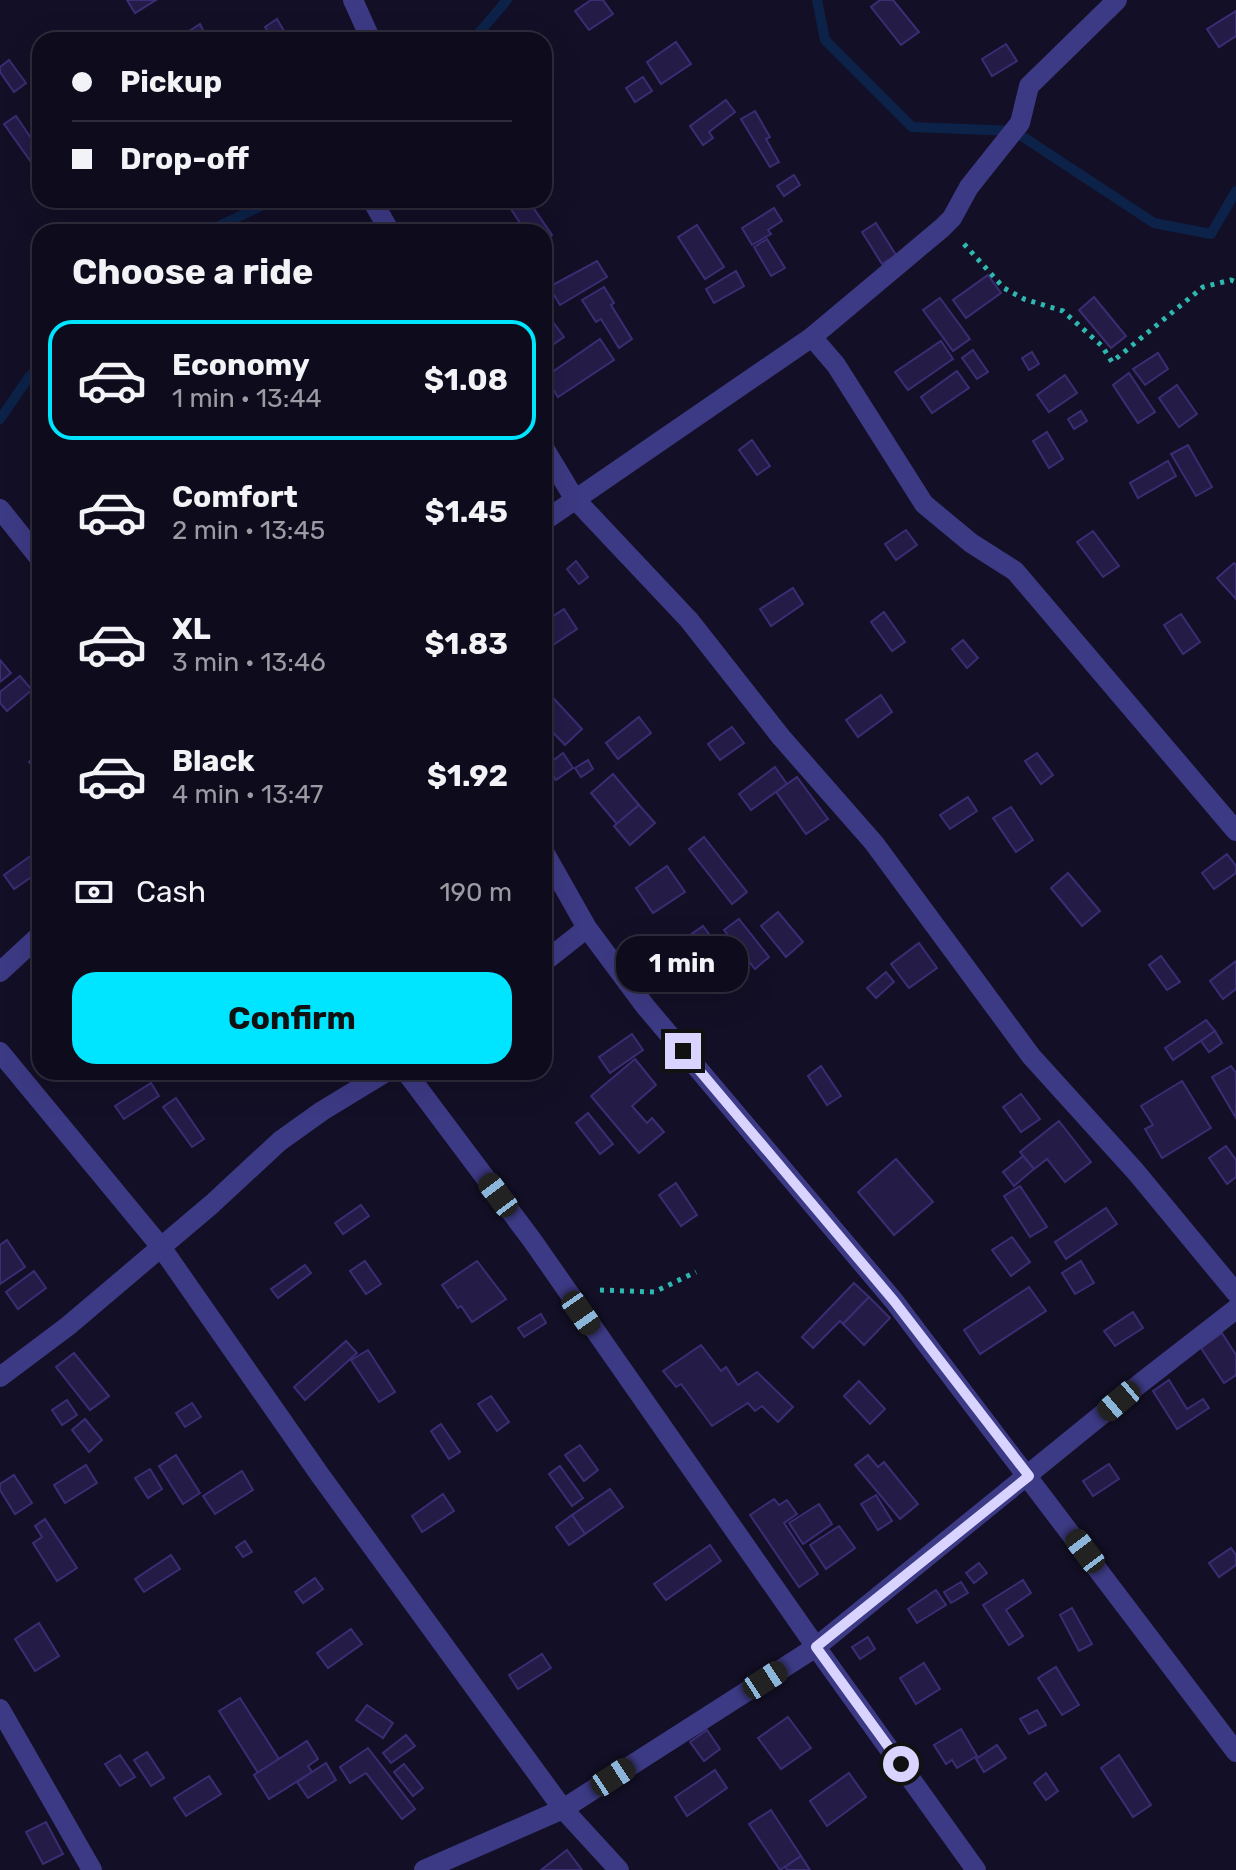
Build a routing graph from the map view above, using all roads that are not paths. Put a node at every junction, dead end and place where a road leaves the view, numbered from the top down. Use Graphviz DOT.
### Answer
graph roads {
  1 [pos="353,0"];
  2 [pos="1117,0"];
  3 [pos="367,32"];
  4 [pos="812,337"];
  5 [pos="552,461"];
  6 [pos="574,498"];
  7 [pos="0,509"];
  8 [pos="552,515"];
  9 [pos="32,549"];
  10 [pos="1236,831"];
  11 [pos="552,866"];
  12 [pos="587,928"];
  13 [pos="32,942"];
  14 [pos="552,956"];
  15 [pos="0,972"];
  16 [pos="0,1052"];
  17 [pos="373,1080"];
  18 [pos="412,1080"];
  19 [pos="161,1247"];
  20 [pos="1236,1293"];
  21 [pos="1236,1309"];
  22 [pos="0,1377"];
  23 [pos="1029,1476"];
  24 [pos="816,1647"];
  25 [pos="0,1709"];
  26 [pos="1236,1752"];
  27 [pos="563,1809"];
  28 [pos="92,1870"];
  29 [pos="424,1870"];
  30 [pos="619,1870"];
  31 [pos="976,1870"];
  1 -- 3 [label="street"];
  2 -- 4 [label="street"];
  4 -- 6 [label="street"];
  4 -- 10 [label="street"];
  5 -- 6 [label="street"];
  6 -- 8 [label="street"];
  6 -- 20 [label="street"];
  7 -- 9 [label="street"];
  11 -- 12 [label="street"];
  12 -- 14 [label="street"];
  12 -- 23 [label="street"];
  13 -- 15 [label="street"];
  16 -- 19 [label="street"];
  17 -- 19 [label="street"];
  18 -- 24 [label="street"];
  19 -- 22 [label="street"];
  19 -- 27 [label="street"];
  21 -- 23 [label="street"];
  23 -- 24 [label="street"];
  23 -- 26 [label="street"];
  24 -- 27 [label="street"];
  24 -- 31 [label="street"];
  25 -- 28 [label="street"];
  27 -- 29 [label="street"];
  27 -- 30 [label="street"];
}
